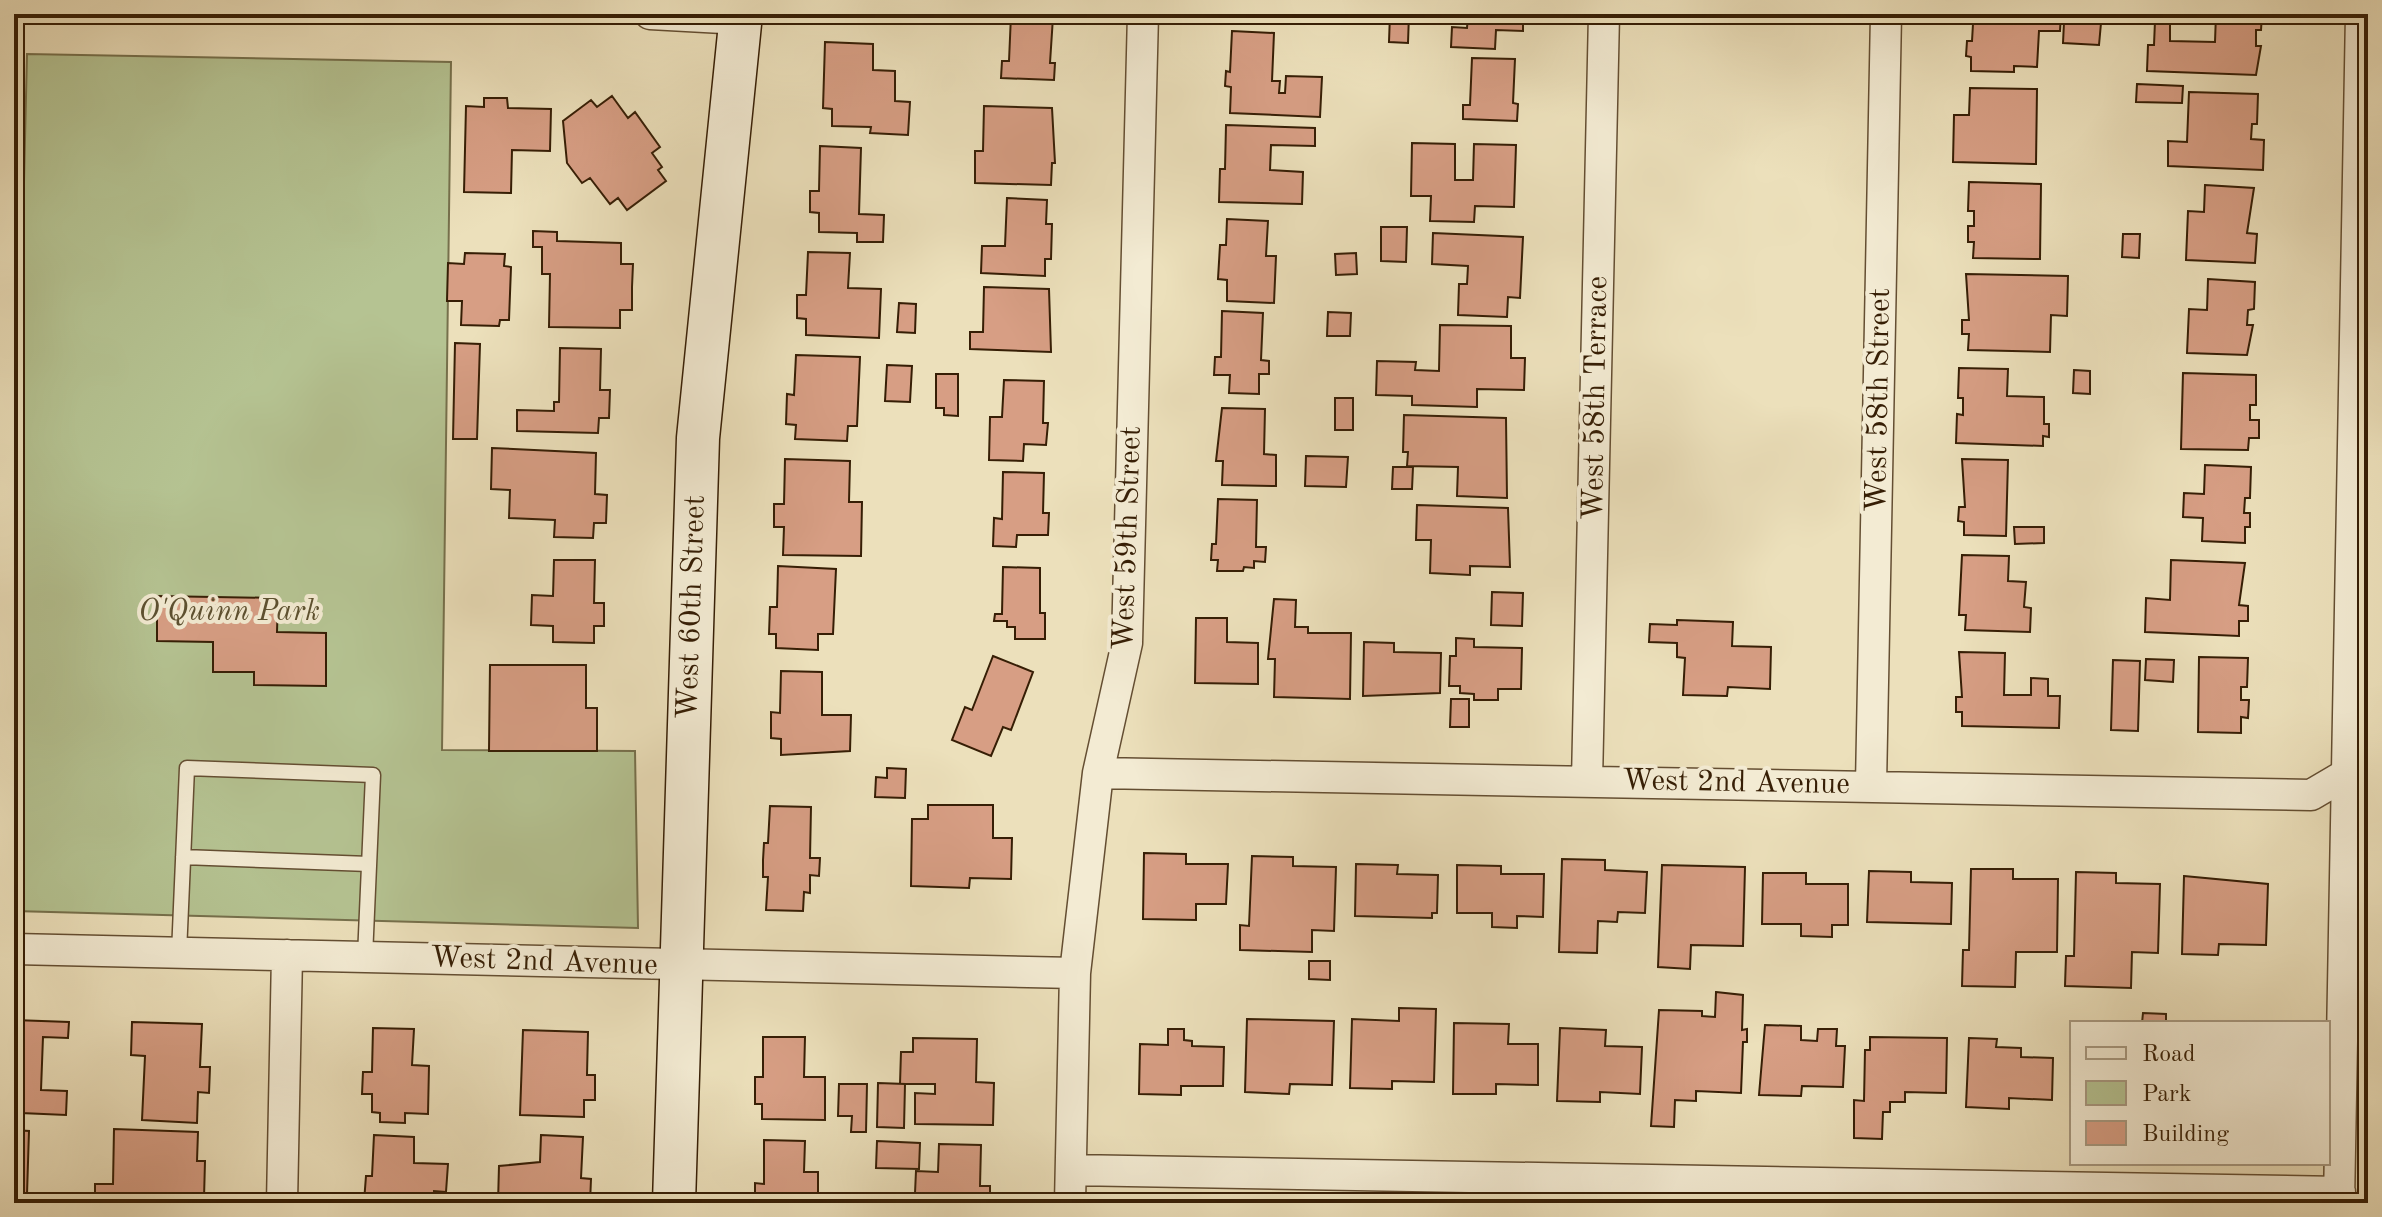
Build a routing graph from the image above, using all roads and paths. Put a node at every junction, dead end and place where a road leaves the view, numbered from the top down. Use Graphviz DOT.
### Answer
graph roads {
  1 [pos="650,14"];
  2 [pos="1143,14"];
  3 [pos="1604,14"];
  4 [pos="1886,14"];
  5 [pos="2361,14"];
  6 [pos="741,17"];
  7 [pos="1098,773"];
  8 [pos="2357,774"];
  9 [pos="1587,781"];
  10 [pos="1871,785"];
  11 [pos="183,857"];
  12 [pos="369,864"];
  13 [pos="14,949"];
  14 [pos="179,953"];
  15 [pos="287,955"];
  16 [pos="365,957"];
  17 [pos="679,966"];
  18 [pos="1075,973"];
  19 [pos="1071,1170"];
  20 [pos="2339,1197"];
  21 [pos="282,1203"];
  22 [pos="674,1203"];
  23 [pos="1070,1203"];
  1 -- 6 [label="street"];
  2 -- 7 [label="street, West 59th Street"];
  3 -- 9 [label="street, West 58th Terrace"];
  4 -- 10 [label="street, West 58th Street"];
  5 -- 8 [label="street"];
  6 -- 17 [label="street, West 60th Street"];
  7 -- 9 [label="street, West 2nd Avenue"];
  7 -- 18 [label="street, West 59th Street"];
  8 -- 10 [label="street, West 2nd Avenue"];
  8 -- 20 [label="street"];
  9 -- 10 [label="street, West 2nd Avenue"];
  11 -- 12 [label="lane"];
  11 -- 12 [label="lane"];
  11 -- 14 [label="lane"];
  12 -- 16 [label="lane"];
  13 -- 14 [label="street, West 2nd Avenue"];
  14 -- 15 [label="street, West 2nd Avenue"];
  15 -- 16 [label="street, West 2nd Avenue"];
  15 -- 21 [label="street"];
  16 -- 17 [label="street, West 2nd Avenue"];
  17 -- 18 [label="street, West 2nd Avenue"];
  17 -- 22 [label="street, West 60th Street"];
  18 -- 19 [label="street, West 59th Street"];
  19 -- 20 [label="street"];
  19 -- 23 [label="street, West 59th Street"];
}
